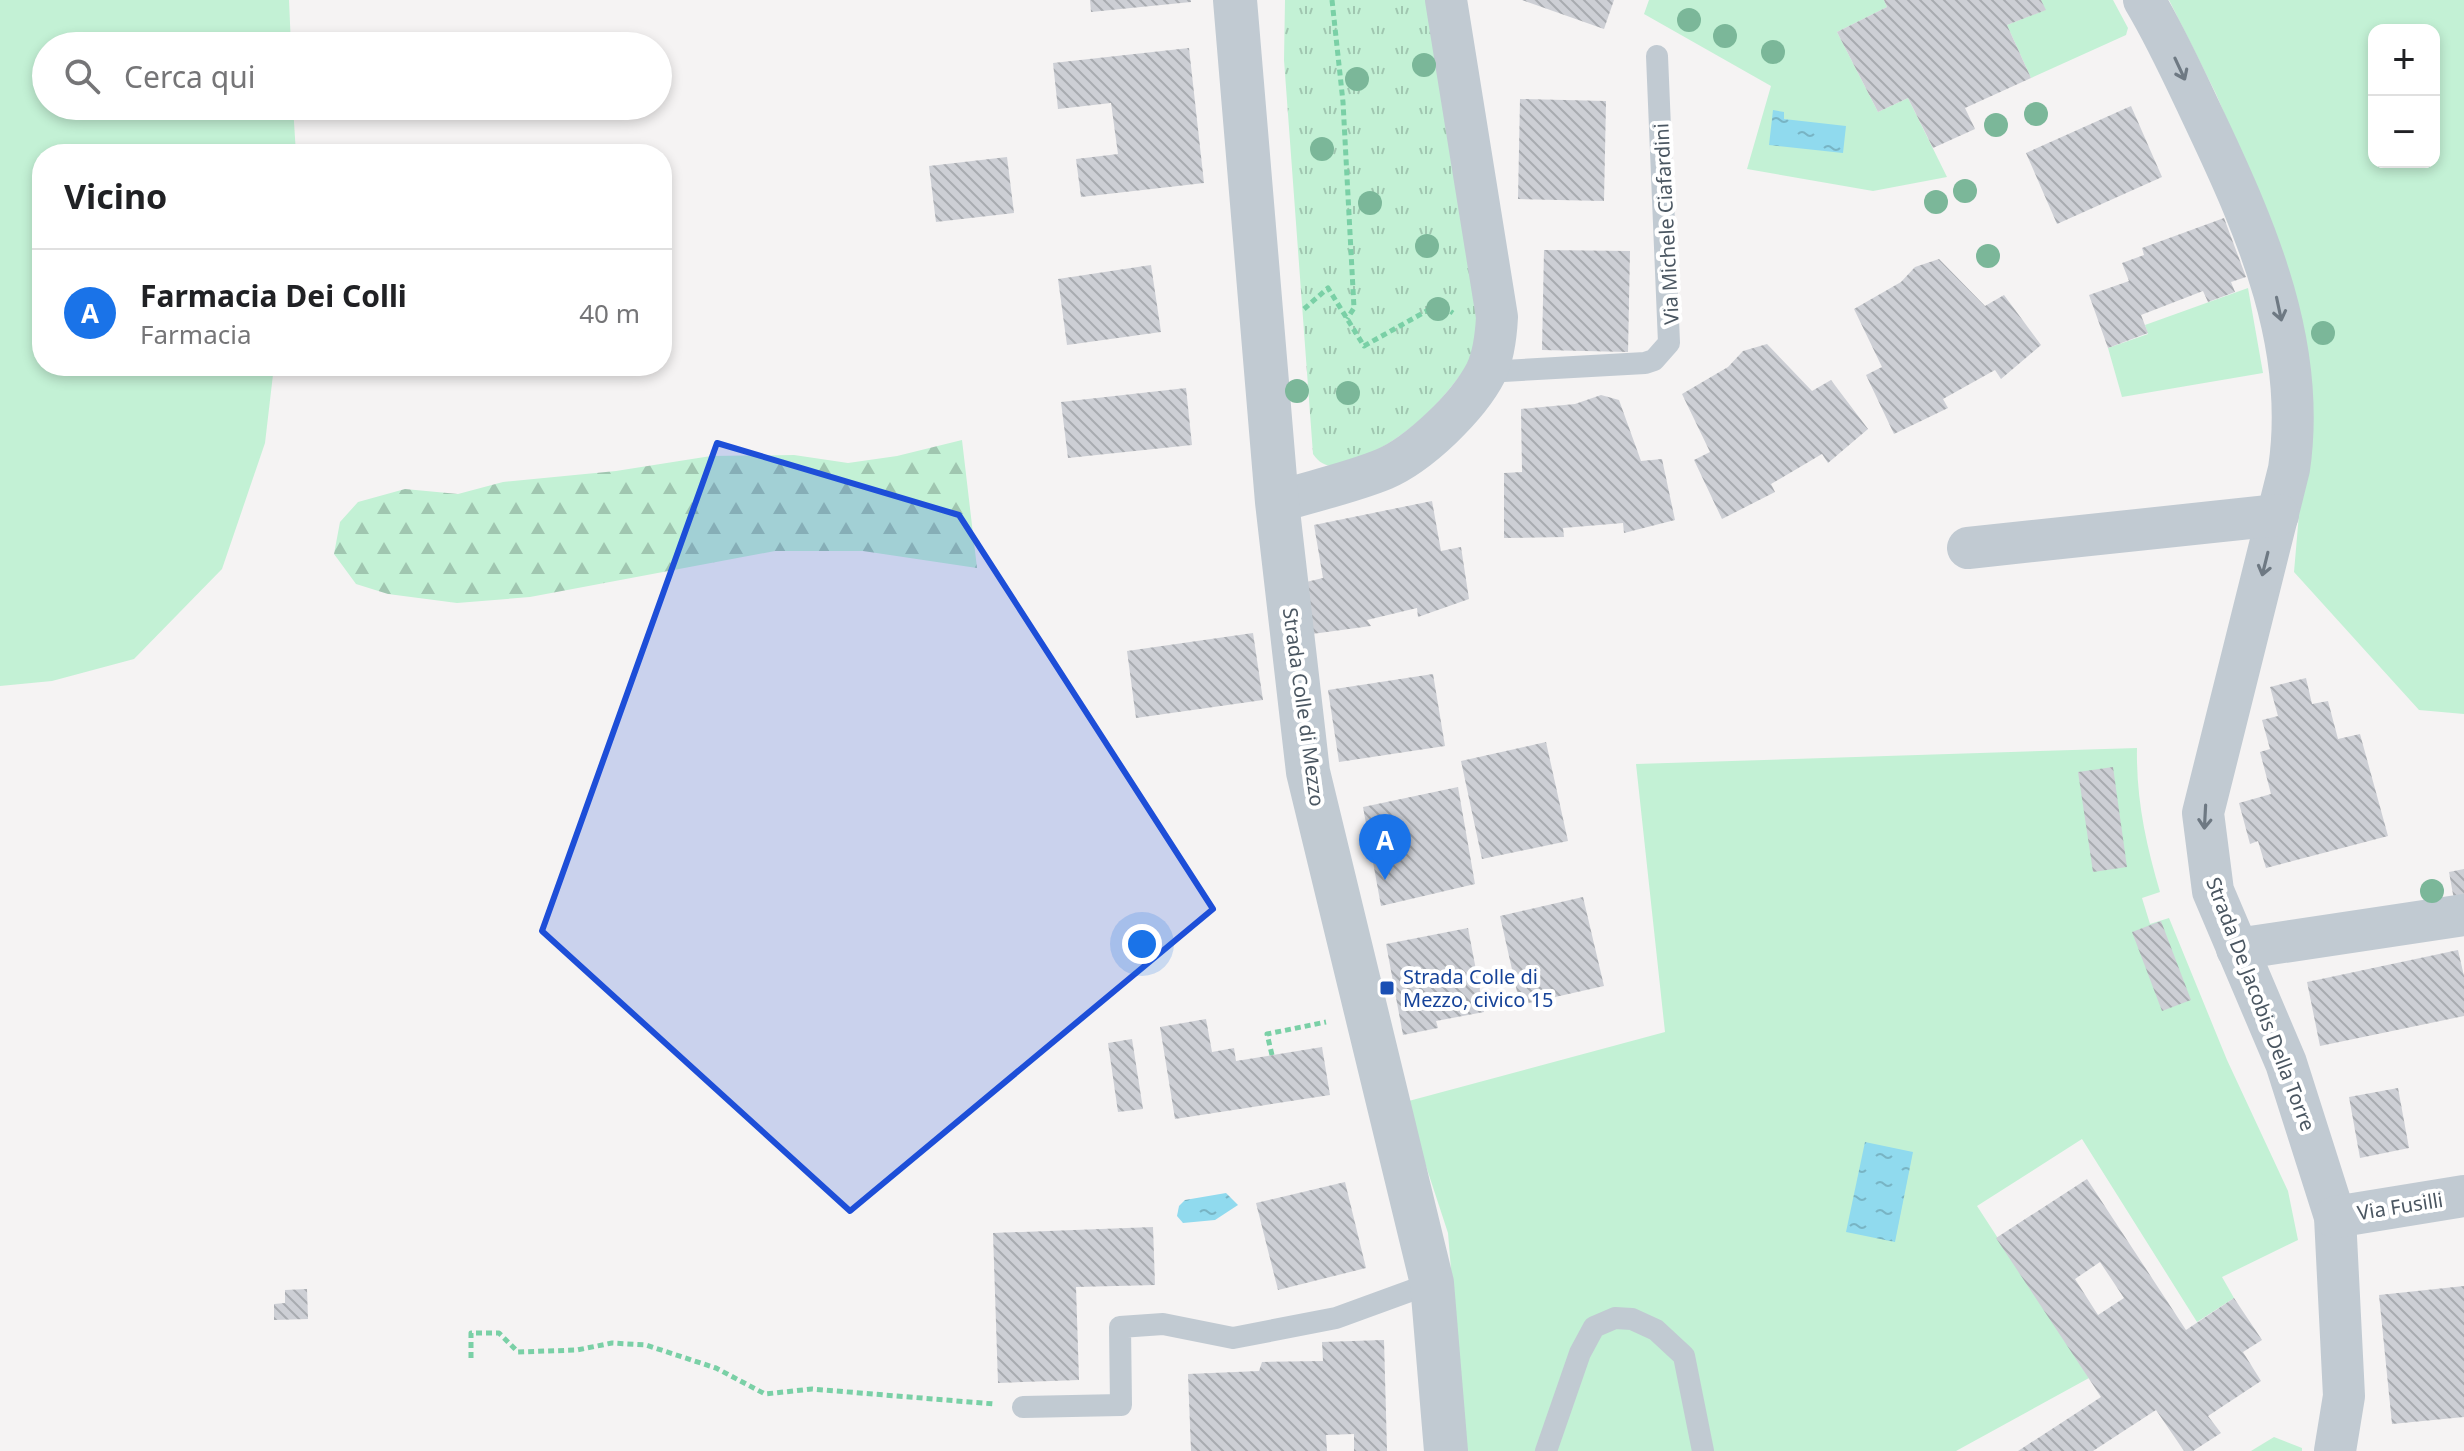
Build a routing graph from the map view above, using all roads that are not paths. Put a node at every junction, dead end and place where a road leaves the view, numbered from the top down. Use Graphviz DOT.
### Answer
graph roads {
  1 [pos="1235,0"];
  2 [pos="1446,0"];
  3 [pos="2144,0"];
  4 [pos="1657,56"];
  5 [pos="1486,372"];
  6 [pos="1277,502"];
  7 [pos="2278,515"];
  8 [pos="1968,548"];
  9 [pos="2464,915"];
  10 [pos="2237,949"];
  11 [pos="2464,1196"];
  12 [pos="2335,1217"];
  13 [pos="1432,1283"];
  14 [pos="1023,1407"];
  15 [pos="1446,1451"];
  16 [pos="1546,1451"];
  17 [pos="1703,1451"];
  18 [pos="2335,1451"];
  1 -- 6 [label="street, Strada Colle di Mezzo"];
  2 -- 5 [label="street"];
  3 -- 7 [label="street, Strada De Jacobis Della Torre, one-way"];
  4 -- 5 [label="lane, Via Michele Ciafardini"];
  5 -- 6 [label="street"];
  6 -- 13 [label="street, Strada Colle di Mezzo"];
  7 -- 8 [label="street"];
  7 -- 10 [label="street, Strada De Jacobis Della Torre, one-way"];
  9 -- 10 [label="street"];
  10 -- 12 [label="street, Strada De Jacobis Della Torre"];
  11 -- 12 [label="street, Via Fusilli"];
  12 -- 18 [label="street, Strada De Jacobis Della Torre"];
  13 -- 14 [label="lane"];
  13 -- 15 [label="street, Strada Colle di Mezzo"];
  16 -- 17 [label="lane"];
}
